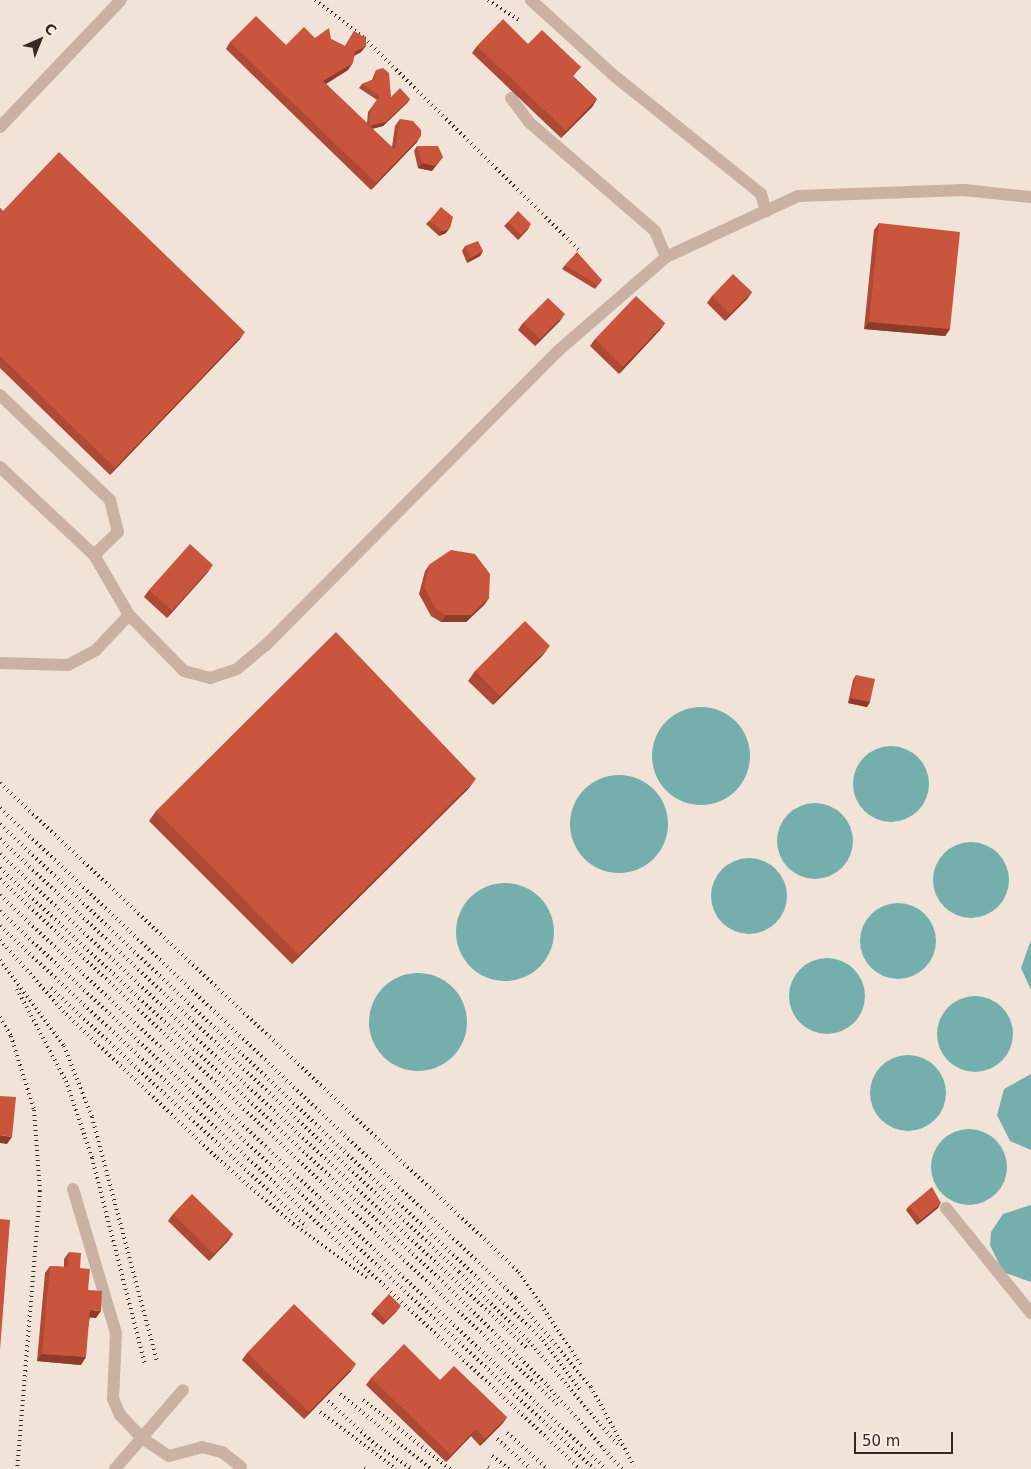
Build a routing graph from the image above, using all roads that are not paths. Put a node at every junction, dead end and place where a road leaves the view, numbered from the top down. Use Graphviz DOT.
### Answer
graph roads {
  1 [pos="122,0"];
  2 [pos="531,0"];
  3 [pos="511,98"];
  4 [pos="0,127"];
  5 [pos="1031,197"];
  6 [pos="766,211"];
  7 [pos="666,257"];
  8 [pos="0,396"];
  9 [pos="0,468"];
  10 [pos="94,555"];
  11 [pos="129,615"];
  12 [pos="0,663"];
  13 [pos="74,1189"];
  14 [pos="946,1208"];
  15 [pos="1031,1313"];
  16 [pos="183,1390"];
  17 [pos="142,1438"];
  18 [pos="241,1467"];
  19 [pos="115,1469"];
  1 -- 4 [label="street"];
  2 -- 6 [label="street"];
  3 -- 7 [label="street"];
  5 -- 6 [label="street"];
  6 -- 7 [label="street"];
  7 -- 11 [label="street"];
  8 -- 10 [label="street"];
  9 -- 10 [label="street"];
  10 -- 11 [label="street"];
  11 -- 12 [label="street"];
  13 -- 17 [label="street"];
  14 -- 15 [label="street"];
  16 -- 17 [label="street"];
  17 -- 18 [label="street"];
  17 -- 19 [label="street"];
}
